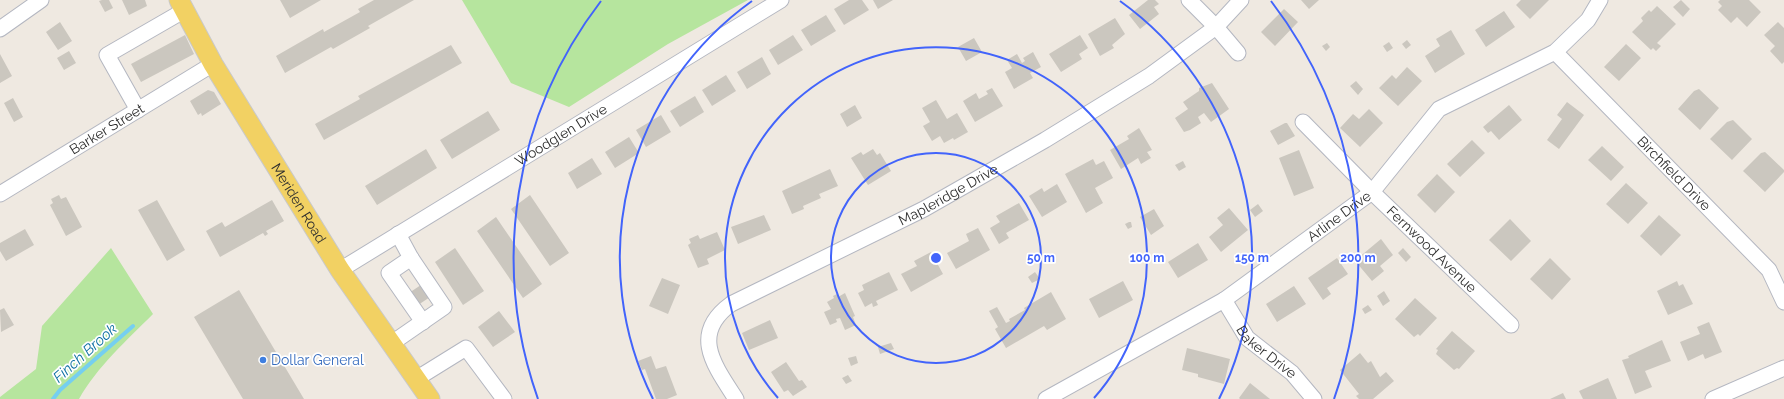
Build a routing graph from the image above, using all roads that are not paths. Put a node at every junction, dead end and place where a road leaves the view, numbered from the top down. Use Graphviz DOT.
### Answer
graph roads {
  1 [pos="41,0"];
  2 [pos="781,0"];
  3 [pos="1189,0"];
  4 [pos="1241,0"];
  5 [pos="1600,0"];
  6 [pos="182,5"];
  7 [pos="1216,27"];
  8 [pos="0,29"];
  9 [pos="1555,52"];
  10 [pos="1238,53"];
  11 [pos="213,64"];
  12 [pos="138,110"];
  13 [pos="1303,122"];
  14 [pos="1372,192"];
  15 [pos="0,194"];
  16 [pos="398,234"];
  17 [pos="411,258"];
  18 [pos="340,270"];
  19 [pos="420,294"];
  20 [pos="1224,300"];
  21 [pos="1784,302"];
  22 [pos="423,322"];
  23 [pos="1511,325"];
  24 [pos="392,343"];
  25 [pos="1784,368"];
  26 [pos="416,379"];
  27 [pos="430,399"];
  28 [pos="504,399"];
  29 [pos="736,399"];
  30 [pos="1046,399"];
  31 [pos="1314,399"];
  32 [pos="1713,399"];
  1 -- 8 [label="street"];
  2 -- 16 [label="street, Woodglen Drive"];
  3 -- 7 [label="street"];
  4 -- 7 [label="street, Mapleridge Drive"];
  5 -- 9 [label="street, Arline Drive"];
  6 -- 11 [label="main road, Meriden Road"];
  6 -- 12 [label="street"];
  7 -- 10 [label="street"];
  7 -- 29 [label="street, Mapleridge Drive"];
  9 -- 14 [label="street, Arline Drive"];
  9 -- 21 [label="street, Birchfield Drive"];
  11 -- 12 [label="street, Barker Street"];
  11 -- 18 [label="main road, Meriden Road"];
  12 -- 15 [label="street, Barker Street"];
  13 -- 14 [label="street, Fernwood Avenue"];
  14 -- 20 [label="street, Arline Drive"];
  14 -- 23 [label="street, Fernwood Avenue"];
  16 -- 17 [label="street"];
  16 -- 18 [label="street, Woodglen Drive"];
  17 -- 19 [label="street"];
  17 -- 19 [label="street"];
  18 -- 24 [label="main road, Meriden Road"];
  19 -- 22 [label="street"];
  19 -- 22 [label="street"];
  20 -- 30 [label="street, Arline Drive"];
  20 -- 31 [label="street, Baker Drive"];
  22 -- 24 [label="street"];
  24 -- 26 [label="main road, Meriden Road"];
  25 -- 32 [label="street"];
  26 -- 27 [label="main road, Meriden Road"];
  26 -- 28 [label="street"];
}
